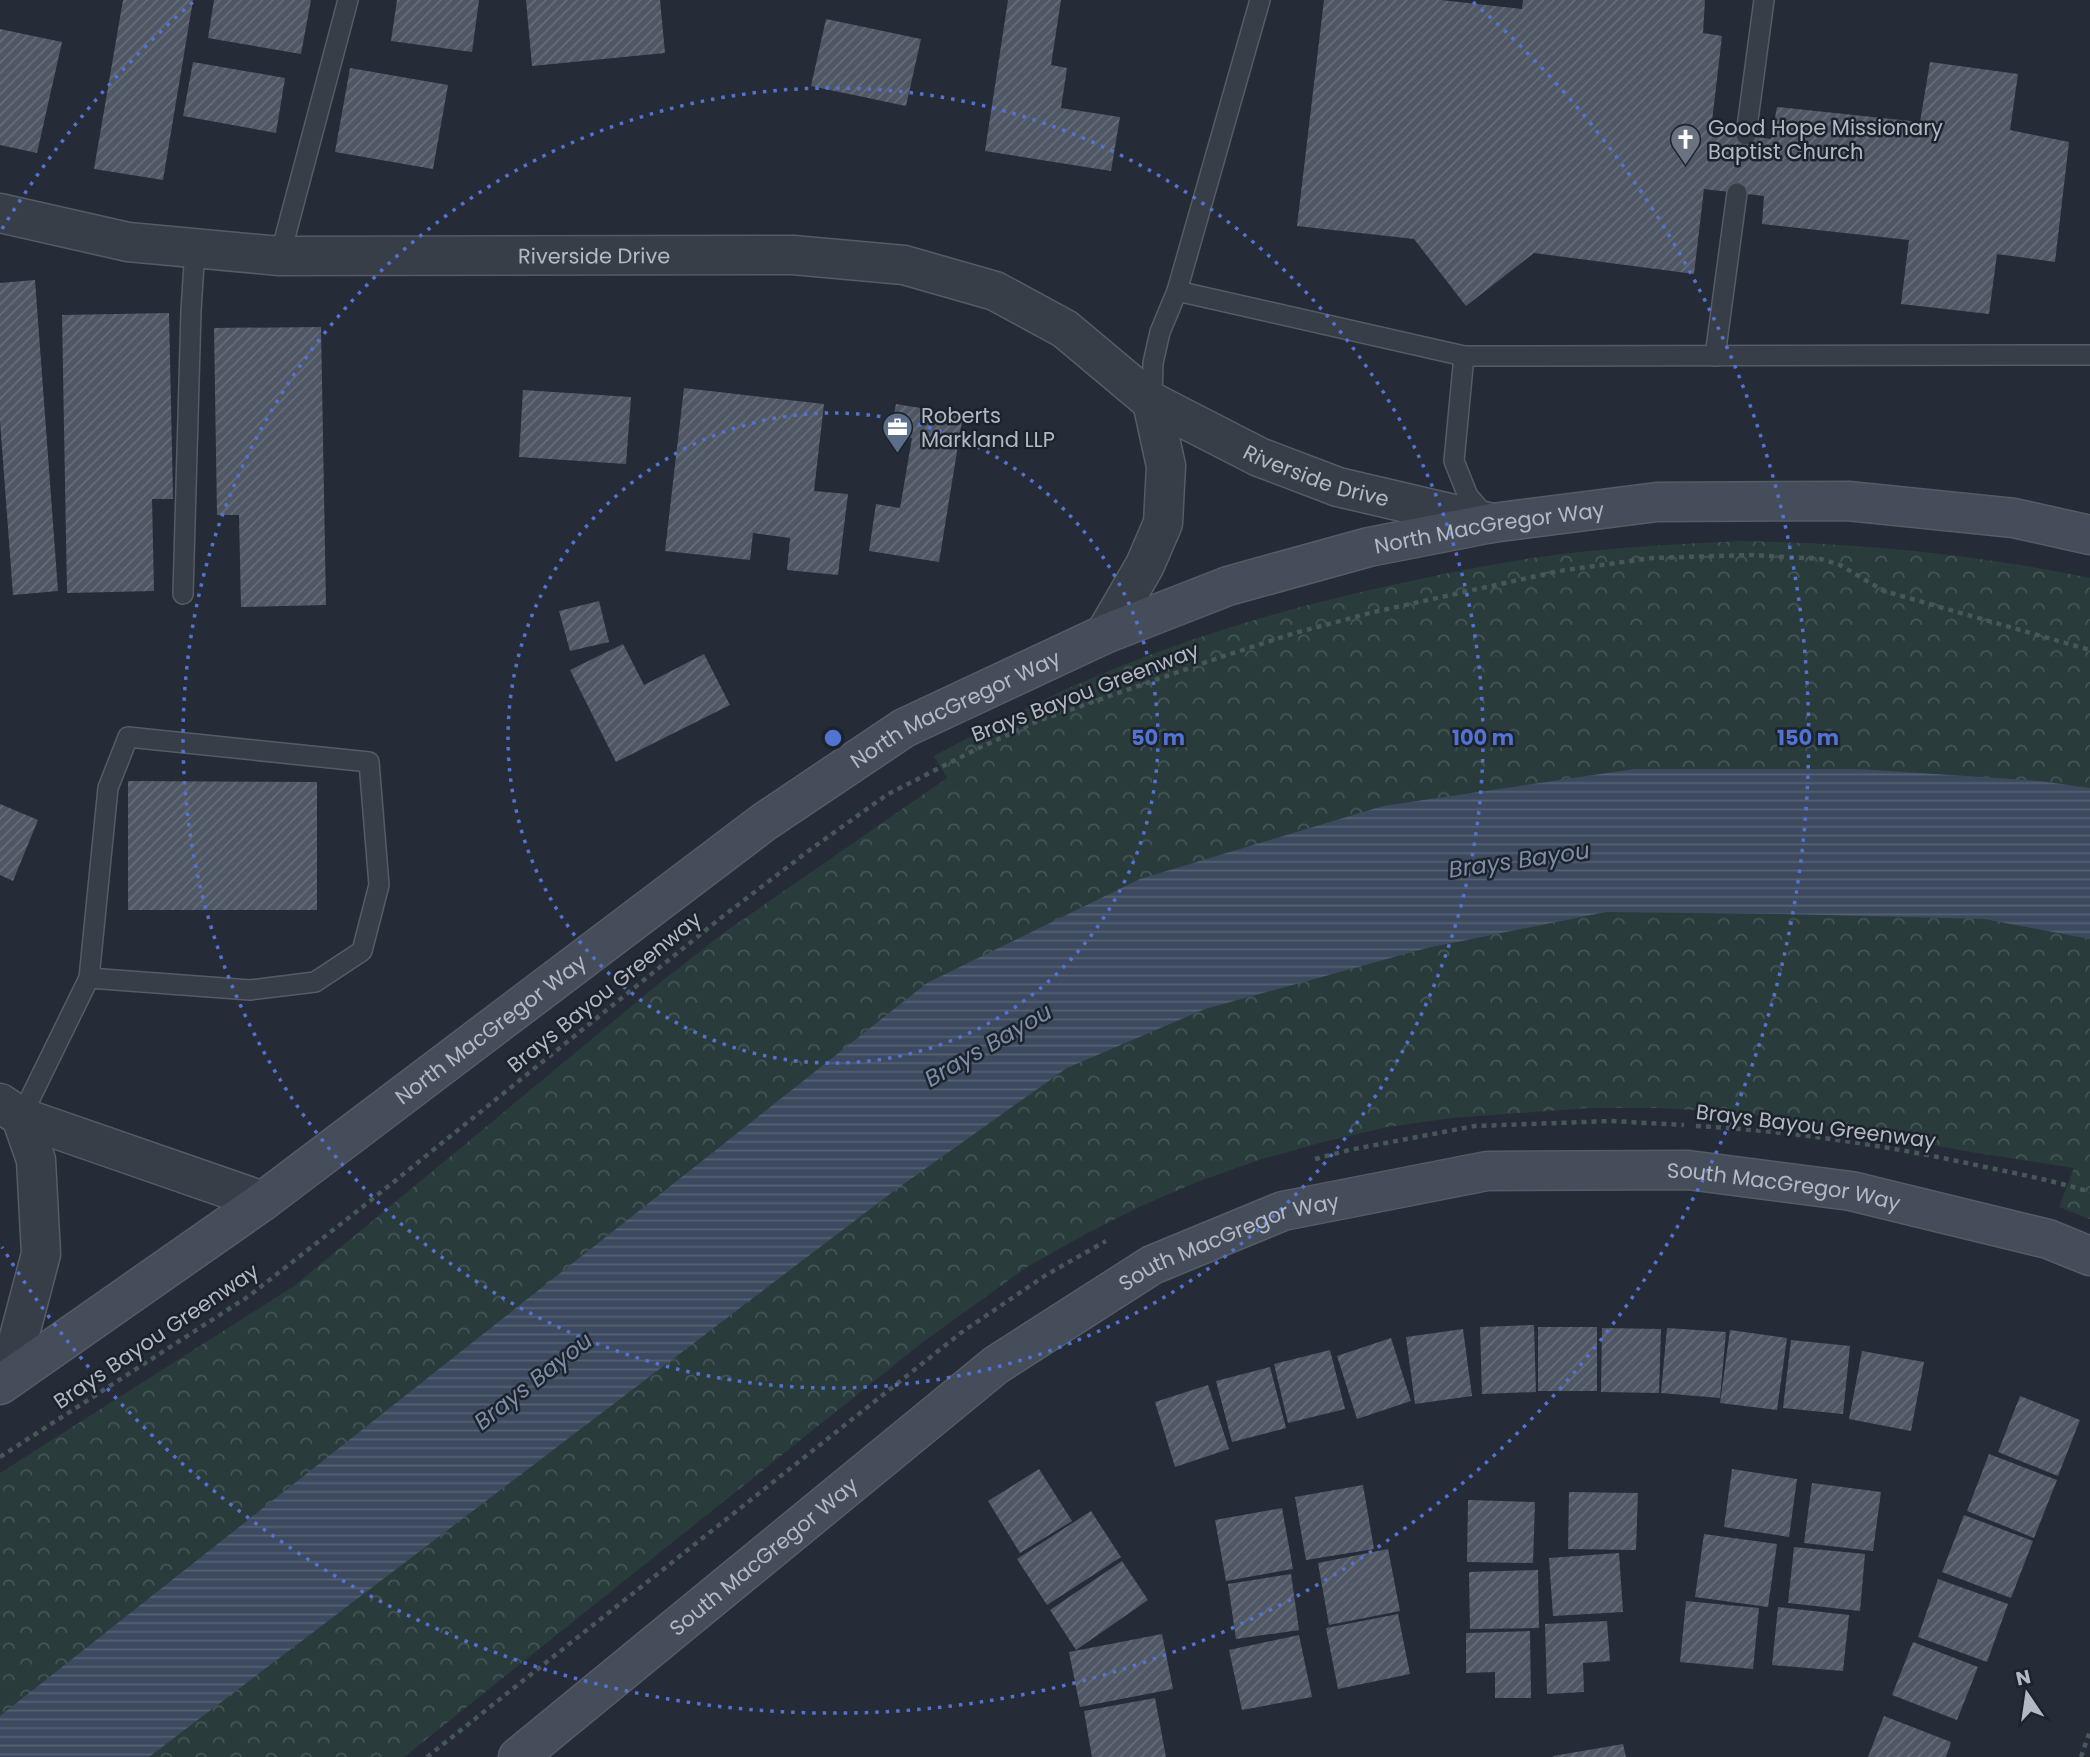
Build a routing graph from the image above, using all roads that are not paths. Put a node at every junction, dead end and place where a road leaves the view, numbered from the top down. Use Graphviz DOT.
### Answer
graph roads {
  1 [pos="348,0"];
  2 [pos="1260,0"];
  3 [pos="1764,0"];
  4 [pos="1746,135"];
  5 [pos="1737,193"];
  6 [pos="0,213"];
  7 [pos="195,248"];
  8 [pos="280,256"];
  9 [pos="1177,291"];
  10 [pos="2090,355"];
  11 [pos="1464,356"];
  12 [pos="1715,356"];
  13 [pos="1152,402"];
  14 [pos="1492,523"];
  15 [pos="2090,535"];
  16 [pos="183,594"];
  17 [pos="1105,634"];
  18 [pos="89,978"];
  19 [pos="11,1110"];
  20 [pos="263,1202"];
  21 [pos="2090,1256"];
  22 [pos="4,1382"];
  23 [pos="518,1757"];
  1 -- 8 [label="lane"];
  2 -- 9 [label="lane"];
  3 -- 4 [label="lane"];
  5 -- 12 [label="lane"];
  6 -- 7 [label="street, Riverside Drive"];
  7 -- 8 [label="street, Riverside Drive"];
  7 -- 16 [label="lane"];
  8 -- 13 [label="street, Riverside Drive"];
  9 -- 11 [label="lane"];
  9 -- 13 [label="lane"];
  10 -- 12 [label="lane"];
  11 -- 12 [label="lane"];
  11 -- 14 [label="lane"];
  13 -- 14 [label="street, Riverside Drive"];
  13 -- 17 [label="street"];
  14 -- 15 [label="main road, North MacGregor Way"];
  14 -- 17 [label="main road, North MacGregor Way"];
  17 -- 20 [label="main road, North MacGregor Way"];
  18 -- 18 [label="lane"];
  18 -- 19 [label="lane"];
  19 -- 20 [label="street"];
  19 -- 22 [label="street"];
  20 -- 22 [label="main road, North MacGregor Way"];
  21 -- 23 [label="main road, South MacGregor Way"];
}
